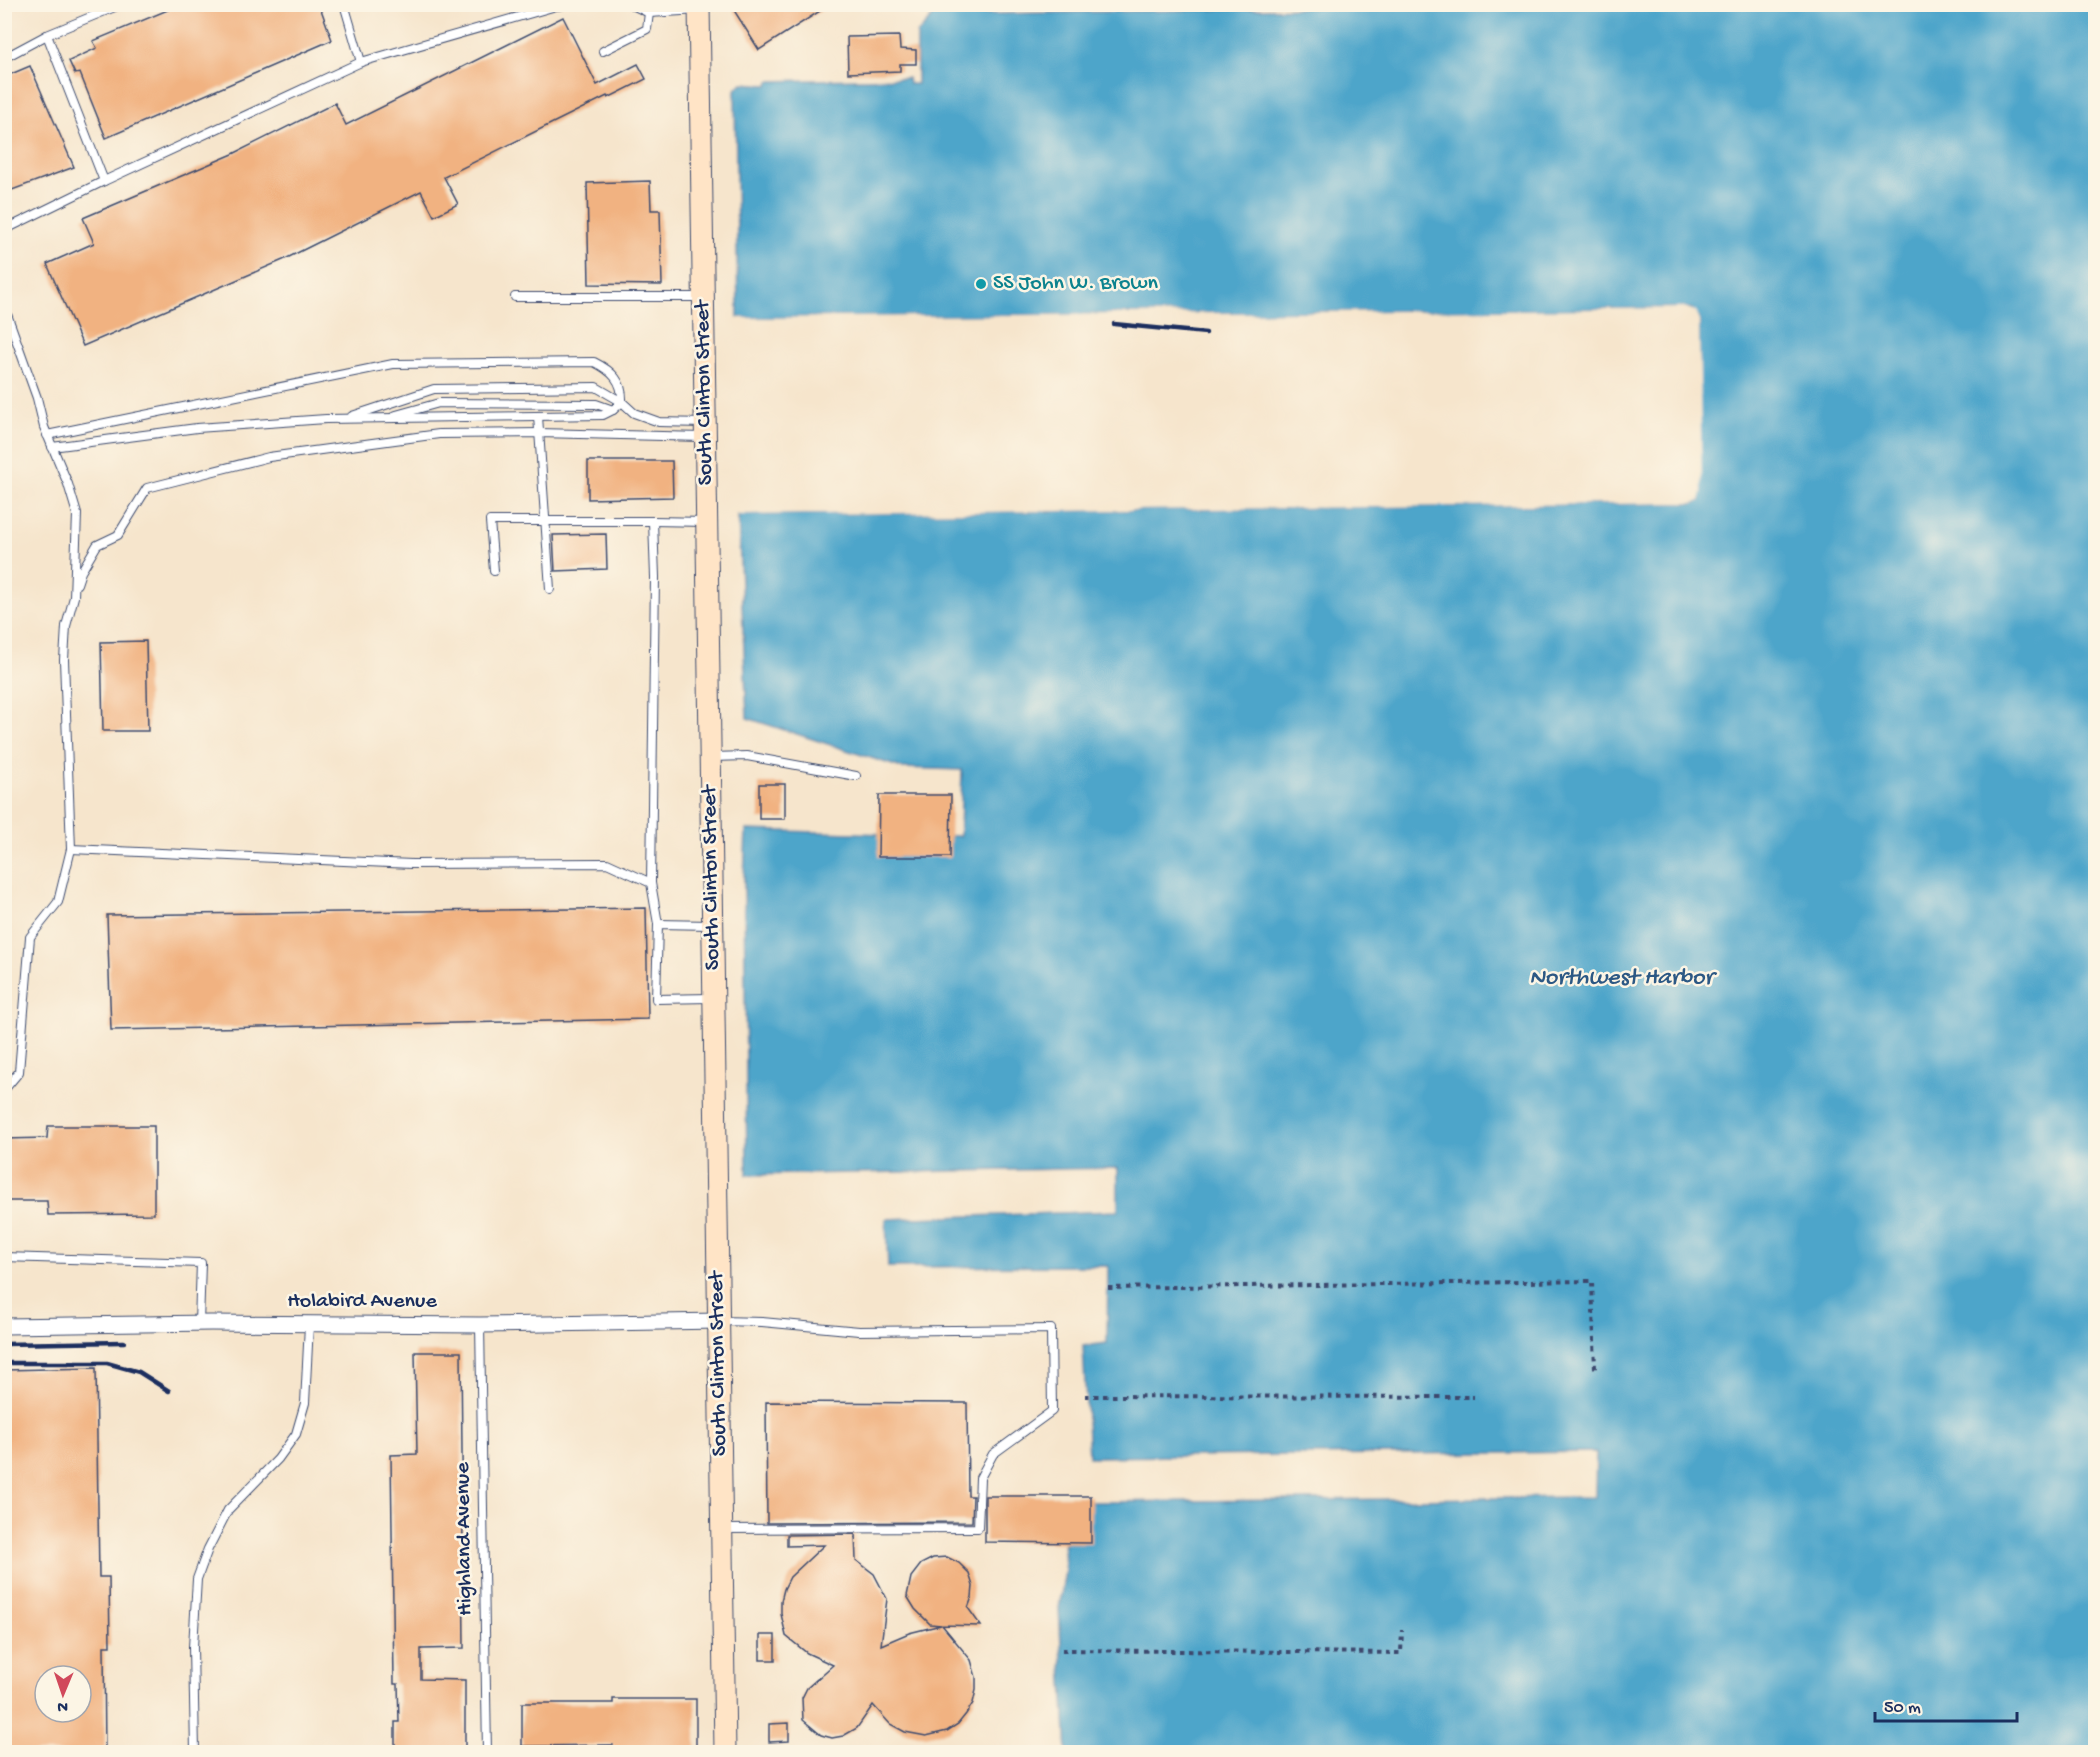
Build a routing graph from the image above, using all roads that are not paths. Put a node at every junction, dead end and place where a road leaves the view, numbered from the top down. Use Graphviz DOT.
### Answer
graph roads {
  1 [pos="122,4"];
  2 [pos="344,4"];
  3 [pos="572,4"];
  4 [pos="630,4"];
  5 [pos="699,8"];
  6 [pos="649,13"];
  7 [pos="47,35"];
  8 [pos="603,51"];
  9 [pos="4,58"];
  10 [pos="361,62"];
  11 [pos="104,181"];
  12 [pos="4,230"];
  13 [pos="515,297"];
  14 [pos="703,297"];
  15 [pos="4,306"];
  16 [pos="622,402"];
  17 [pos="613,410"];
  18 [pos="538,416"];
  19 [pos="384,418"];
  20 [pos="342,419"];
  21 [pos="706,430"];
  22 [pos="539,433"];
  23 [pos="47,435"];
  24 [pos="52,447"];
  25 [pos="544,521"];
  26 [pos="653,521"];
  27 [pos="707,522"];
  28 [pos="494,571"];
  29 [pos="549,588"];
  30 [pos="74,597"];
  31 [pos="710,757"];
  32 [pos="856,776"];
  33 [pos="71,849"];
  34 [pos="651,883"];
  35 [pos="658,924"];
  36 [pos="713,924"];
  37 [pos="714,999"];
  38 [pos="4,1090"];
  39 [pos="4,1257"];
  40 [pos="719,1321"];
  41 [pos="199,1323"];
  42 [pos="309,1325"];
  43 [pos="480,1325"];
  44 [pos="4,1326"];
  45 [pos="722,1529"];
  46 [pos="195,1752"];
  47 [pos="487,1752"];
  48 [pos="725,1752"];
  1 -- 7 [label="lane"];
  2 -- 10 [label="lane"];
  3 -- 10 [label="lane"];
  4 -- 6 [label="lane"];
  5 -- 6 [label="lane"];
  5 -- 14 [label="main road, South Clinton Street"];
  6 -- 8 [label="lane"];
  7 -- 9 [label="lane"];
  7 -- 11 [label="lane"];
  10 -- 11 [label="lane"];
  11 -- 12 [label="lane"];
  13 -- 14 [label="lane"];
  14 -- 21 [label="main road, South Clinton Street"];
  15 -- 23 [label="lane"];
  16 -- 17 [label="lane"];
  16 -- 20 [label="lane"];
  16 -- 21 [label="lane"];
  16 -- 23 [label="lane"];
  17 -- 18 [label="lane"];
  17 -- 19 [label="lane"];
  18 -- 19 [label="lane"];
  18 -- 22 [label="lane"];
  19 -- 20 [label="lane"];
  20 -- 24 [label="lane"];
  21 -- 22 [label="lane"];
  21 -- 27 [label="main road, South Clinton Street"];
  22 -- 25 [label="lane"];
  22 -- 30 [label="lane"];
  23 -- 24 [label="lane"];
  24 -- 30 [label="lane"];
  25 -- 26 [label="lane"];
  25 -- 28 [label="lane"];
  25 -- 29 [label="lane"];
  26 -- 27 [label="lane"];
  26 -- 34 [label="lane"];
  27 -- 31 [label="main road, South Clinton Street"];
  30 -- 33 [label="lane"];
  31 -- 32 [label="lane"];
  31 -- 36 [label="main road, South Clinton Street"];
  33 -- 34 [label="lane"];
  33 -- 38 [label="lane"];
  34 -- 35 [label="lane"];
  35 -- 36 [label="lane"];
  35 -- 37 [label="lane"];
  36 -- 37 [label="main road, South Clinton Street"];
  37 -- 40 [label="main road, South Clinton Street"];
  39 -- 41 [label="lane"];
  40 -- 43 [label="street, Holabird Avenue"];
  40 -- 45 [label="main road, South Clinton Street"];
  40 -- 45 [label="lane"];
  41 -- 42 [label="street, Holabird Avenue"];
  41 -- 44 [label="street, Holabird Avenue"];
  42 -- 43 [label="street, Holabird Avenue"];
  42 -- 46 [label="lane"];
  43 -- 47 [label="lane, Highland Avenue"];
  45 -- 48 [label="main road, South Clinton Street"];
}
